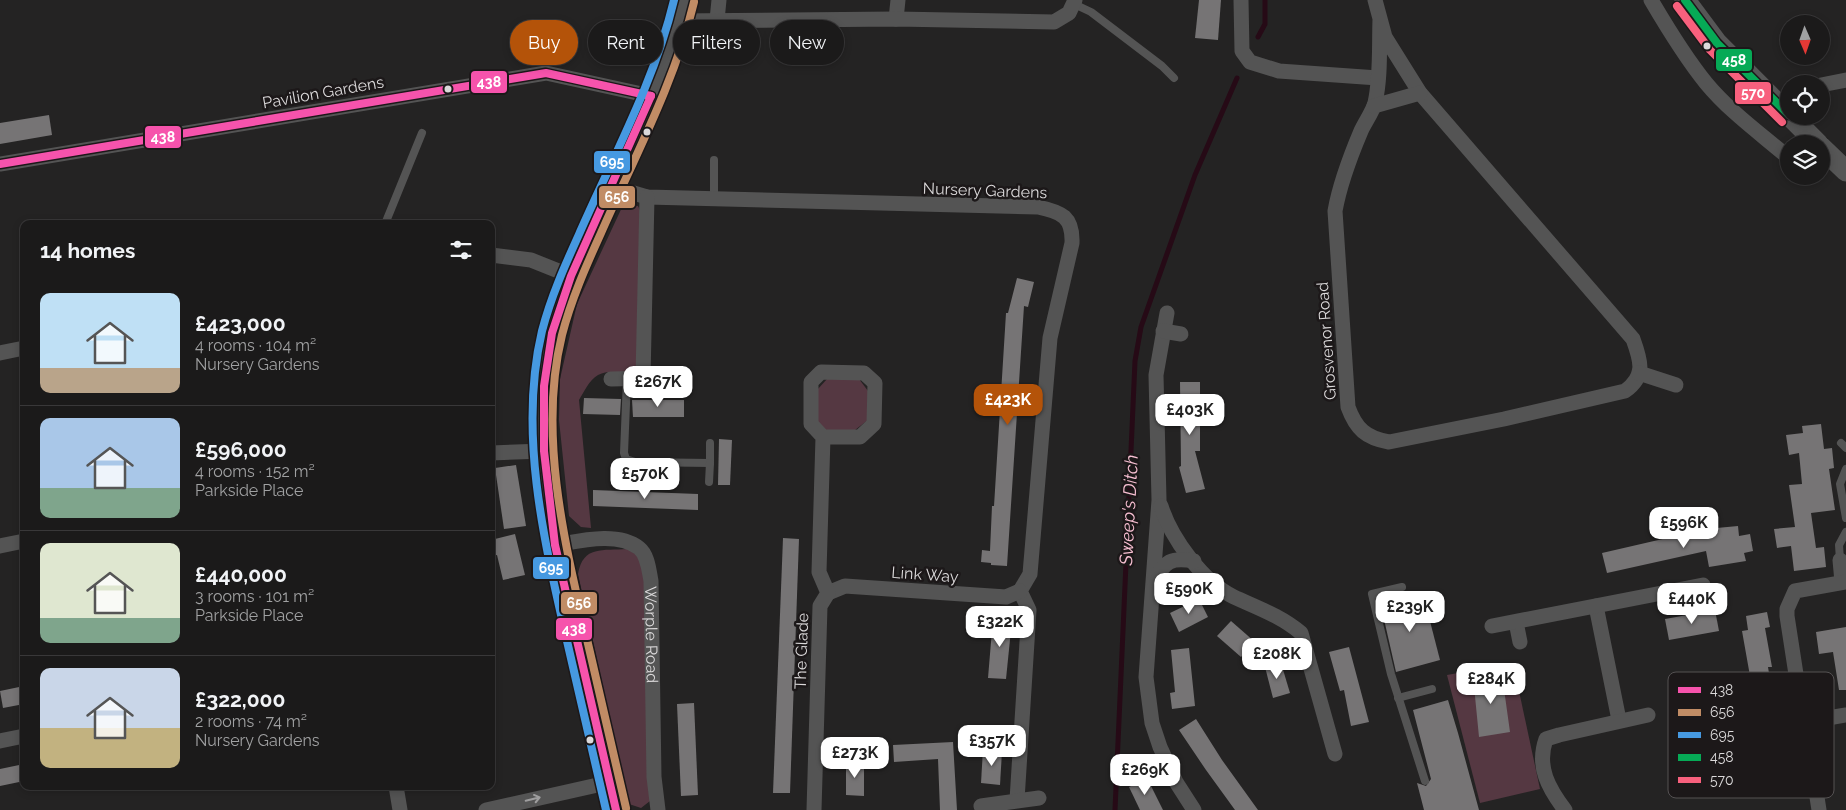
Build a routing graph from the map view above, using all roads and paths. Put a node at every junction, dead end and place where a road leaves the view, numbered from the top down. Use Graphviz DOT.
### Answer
graph roads {
  1 [pos="684,0"];
  2 [pos="719,0"];
  3 [pos="898,0"];
  4 [pos="1241,0"];
  5 [pos="1375,0"];
  6 [pos="1651,0"];
  7 [pos="1685,0"];
  8 [pos="1074,2"];
  9 [pos="896,19"];
  10 [pos="1380,19"];
  11 [pos="679,20"];
  12 [pos="717,20"];
  13 [pos="673,37"];
  14 [pos="1174,78"];
  15 [pos="1378,78"];
  16 [pos="1846,80"];
  17 [pos="1830,84"];
  18 [pos="1420,93"];
  19 [pos="651,96"];
  20 [pos="1780,102"];
  21 [pos="1374,106"];
  22 [pos="1801,125"];
  23 [pos="422,133"];
  24 [pos="1810,135"];
  25 [pos="1780,151"];
  26 [pos="1830,156"];
  27 [pos="714,160"];
  28 [pos="0,164"];
  29 [pos="1846,171"];
  30 [pos="610,186"];
  31 [pos="647,197"];
  32 [pos="714,199"];
  33 [pos="386,220"];
  34 [pos="495,256"];
  35 [pos="572,276"];
  36 [pos="1167,313"];
  37 [pos="1163,330"];
  38 [pos="1181,334"];
  39 [pos="20,349"];
  40 [pos="0,353"];
  41 [pos="1639,373"];
  42 [pos="611,379"];
  43 [pos="627,379"];
  44 [pos="1676,385"];
  45 [pos="823,437"];
  46 [pos="710,443"];
  47 [pos="544,451"];
  48 [pos="495,453"];
  49 [pos="710,463"];
  50 [pos="1846,469"];
  51 [pos="708,482"];
  52 [pos="1159,500"];
  53 [pos="1846,518"];
  54 [pos="1846,532"];
  55 [pos="20,542"];
  56 [pos="556,545"];
  57 [pos="0,546"];
  58 [pos="1840,560"];
  59 [pos="1194,561"];
  60 [pos="1153,582"];
  61 [pos="1844,582"];
  62 [pos="1702,585"];
  63 [pos="1402,586"];
  64 [pos="1020,591"];
  65 [pos="828,593"];
  66 [pos="1596,606"];
  67 [pos="1516,622"];
  68 [pos="1492,626"];
  69 [pos="1520,642"];
  70 [pos="1796,672"];
  71 [pos="1432,689"];
  72 [pos="1398,698"];
  73 [pos="1648,715"];
  74 [pos="1619,720"];
  75 [pos="20,737"];
  76 [pos="0,741"];
  77 [pos="1335,754"];
  78 [pos="1425,781"];
  79 [pos="611,782"];
  80 [pos="397,790"];
  81 [pos="1039,798"];
  82 [pos="1017,800"];
  83 [pos="981,806"];
  84 [pos="400,810"];
  85 [pos="486,810"];
  86 [pos="615,810"];
  87 [pos="658,810"];
  88 [pos="814,810"];
  89 [pos="1194,810"];
  90 [pos="1566,810"];
  1 -- 11 [label="street"];
  2 -- 12 [label="street"];
  3 -- 9 [label="street"];
  4 -- 15 [label="street"];
  5 -- 10 [label="street, Grosvenor Road"];
  6 -- 25 [label="street"];
  7 -- 20 [label="main road"];
  8 -- 9 [label="street"];
  8 -- 14 [label="lane"];
  9 -- 12 [label="street"];
  10 -- 15 [label="street, Grosvenor Road"];
  10 -- 18 [label="street, Grosvenor Road"];
  13 -- 19 [label="street"];
  15 -- 21 [label="street, Grosvenor Road"];
  16 -- 17 [label="street"];
  18 -- 21 [label="street"];
  18 -- 41 [label="street, Grosvenor Road"];
  19 -- 28 [label="street, Pavilion Gardens"];
  19 -- 30 [label="street"];
  21 -- 41 [label="street, Grosvenor Road"];
  22 -- 24 [label="main road"];
  23 -- 33 [label="lane"];
  26 -- 29 [label="main road"];
  27 -- 32 [label="lane"];
  30 -- 31 [label="street, Nursery Gardens"];
  30 -- 35 [label="street"];
  31 -- 32 [label="street, Nursery Gardens"];
  31 -- 43 [label="street"];
  32 -- 64 [label="street, Nursery Gardens"];
  34 -- 35 [label="street"];
  35 -- 47 [label="street"];
  36 -- 37 [label="street"];
  37 -- 38 [label="street"];
  37 -- 52 [label="street"];
  39 -- 40 [label="street"];
  41 -- 44 [label="street"];
  42 -- 43 [label="street"];
  43 -- 49 [label="lane"];
  45 -- 45 [label="street"];
  45 -- 65 [label="street"];
  46 -- 49 [label="lane"];
  47 -- 48 [label="street"];
  47 -- 56 [label="street"];
  49 -- 51 [label="lane"];
  50 -- 53 [label="lane"];
  52 -- 59 [label="street"];
  52 -- 60 [label="street"];
  54 -- 58 [label="lane"];
  55 -- 57 [label="street"];
  56 -- 79 [label="street"];
  56 -- 87 [label="street, Worple Road"];
  58 -- 61 [label="street"];
  59 -- 60 [label="street"];
  59 -- 77 [label="street"];
  60 -- 89 [label="street"];
  61 -- 70 [label="street"];
  62 -- 66 [label="street"];
  63 -- 72 [label="lane"];
  64 -- 65 [label="street, Link Way"];
  64 -- 82 [label="street"];
  65 -- 88 [label="street, The Glade"];
  66 -- 67 [label="street"];
  66 -- 74 [label="street"];
  67 -- 68 [label="street"];
  67 -- 69 [label="street"];
  71 -- 72 [label="lane"];
  72 -- 78 [label="lane"];
  73 -- 74 [label="street"];
  74 -- 90 [label="street"];
  75 -- 76 [label="street"];
  85 -- 79 [label="street, one-way"];
  79 -- 86 [label="street"];
  80 -- 84 [label="street"];
  81 -- 82 [label="street"];
  82 -- 83 [label="street"];
}
